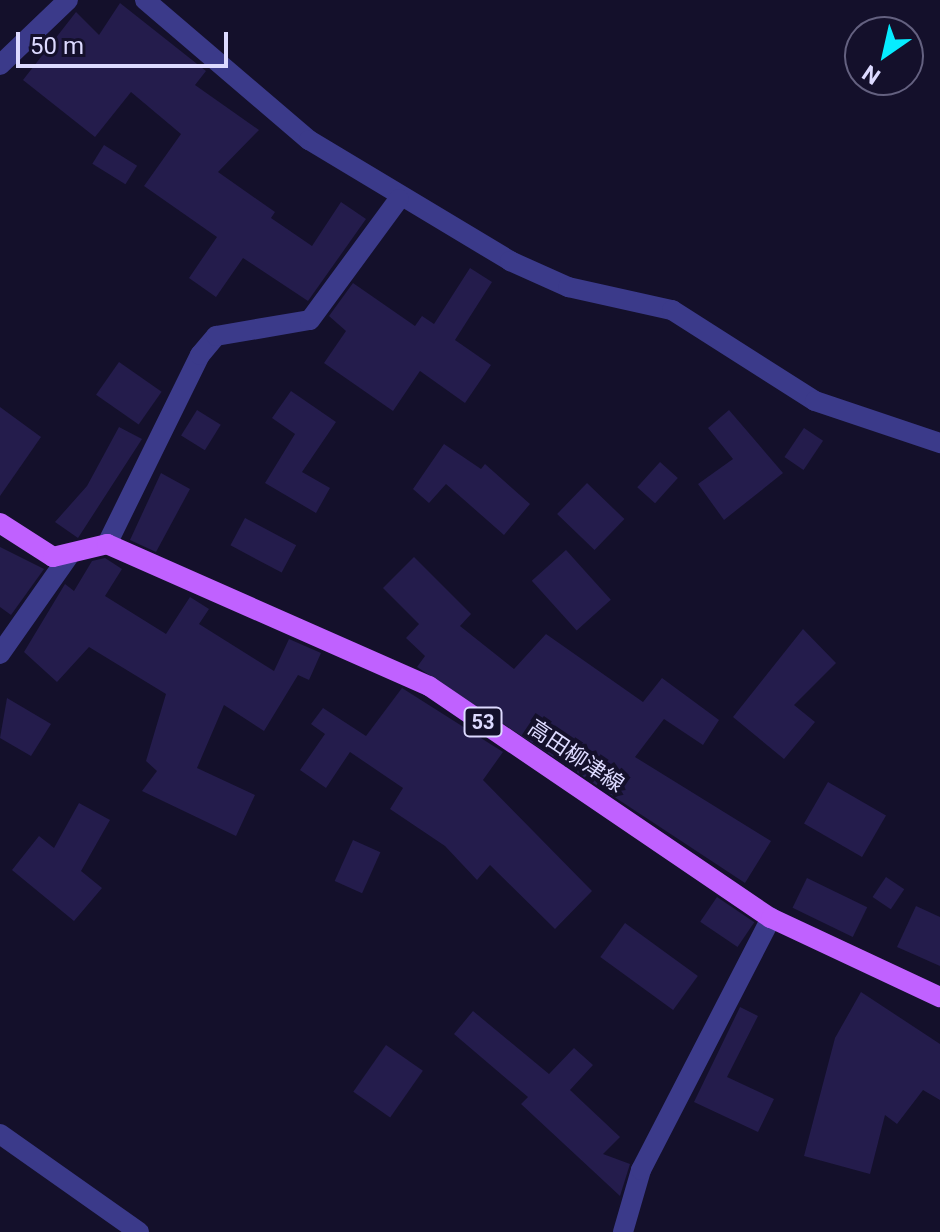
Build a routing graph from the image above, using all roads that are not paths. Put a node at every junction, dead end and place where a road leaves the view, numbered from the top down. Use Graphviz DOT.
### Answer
graph roads {
  1 [pos="68,0"];
  2 [pos="145,0"];
  3 [pos="0,65"];
  4 [pos="399,199"];
  5 [pos="940,443"];
  6 [pos="0,523"];
  7 [pos="107,544"];
  8 [pos="71,553"];
  9 [pos="0,654"];
  10 [pos="771,918"];
  11 [pos="940,997"];
  12 [pos="0,1134"];
  13 [pos="139,1232"];
  14 [pos="623,1232"];
  1 -- 3 [label="street"];
  2 -- 4 [label="street"];
  4 -- 5 [label="street"];
  4 -- 7 [label="street"];
  6 -- 8 [label="main road"];
  7 -- 8 [label="main road"];
  7 -- 10 [label="main road, 高田柳津線 / 53"];
  8 -- 9 [label="street"];
  10 -- 11 [label="main road, 高田柳津線 / 53"];
  10 -- 14 [label="street"];
  12 -- 13 [label="street"];
}
